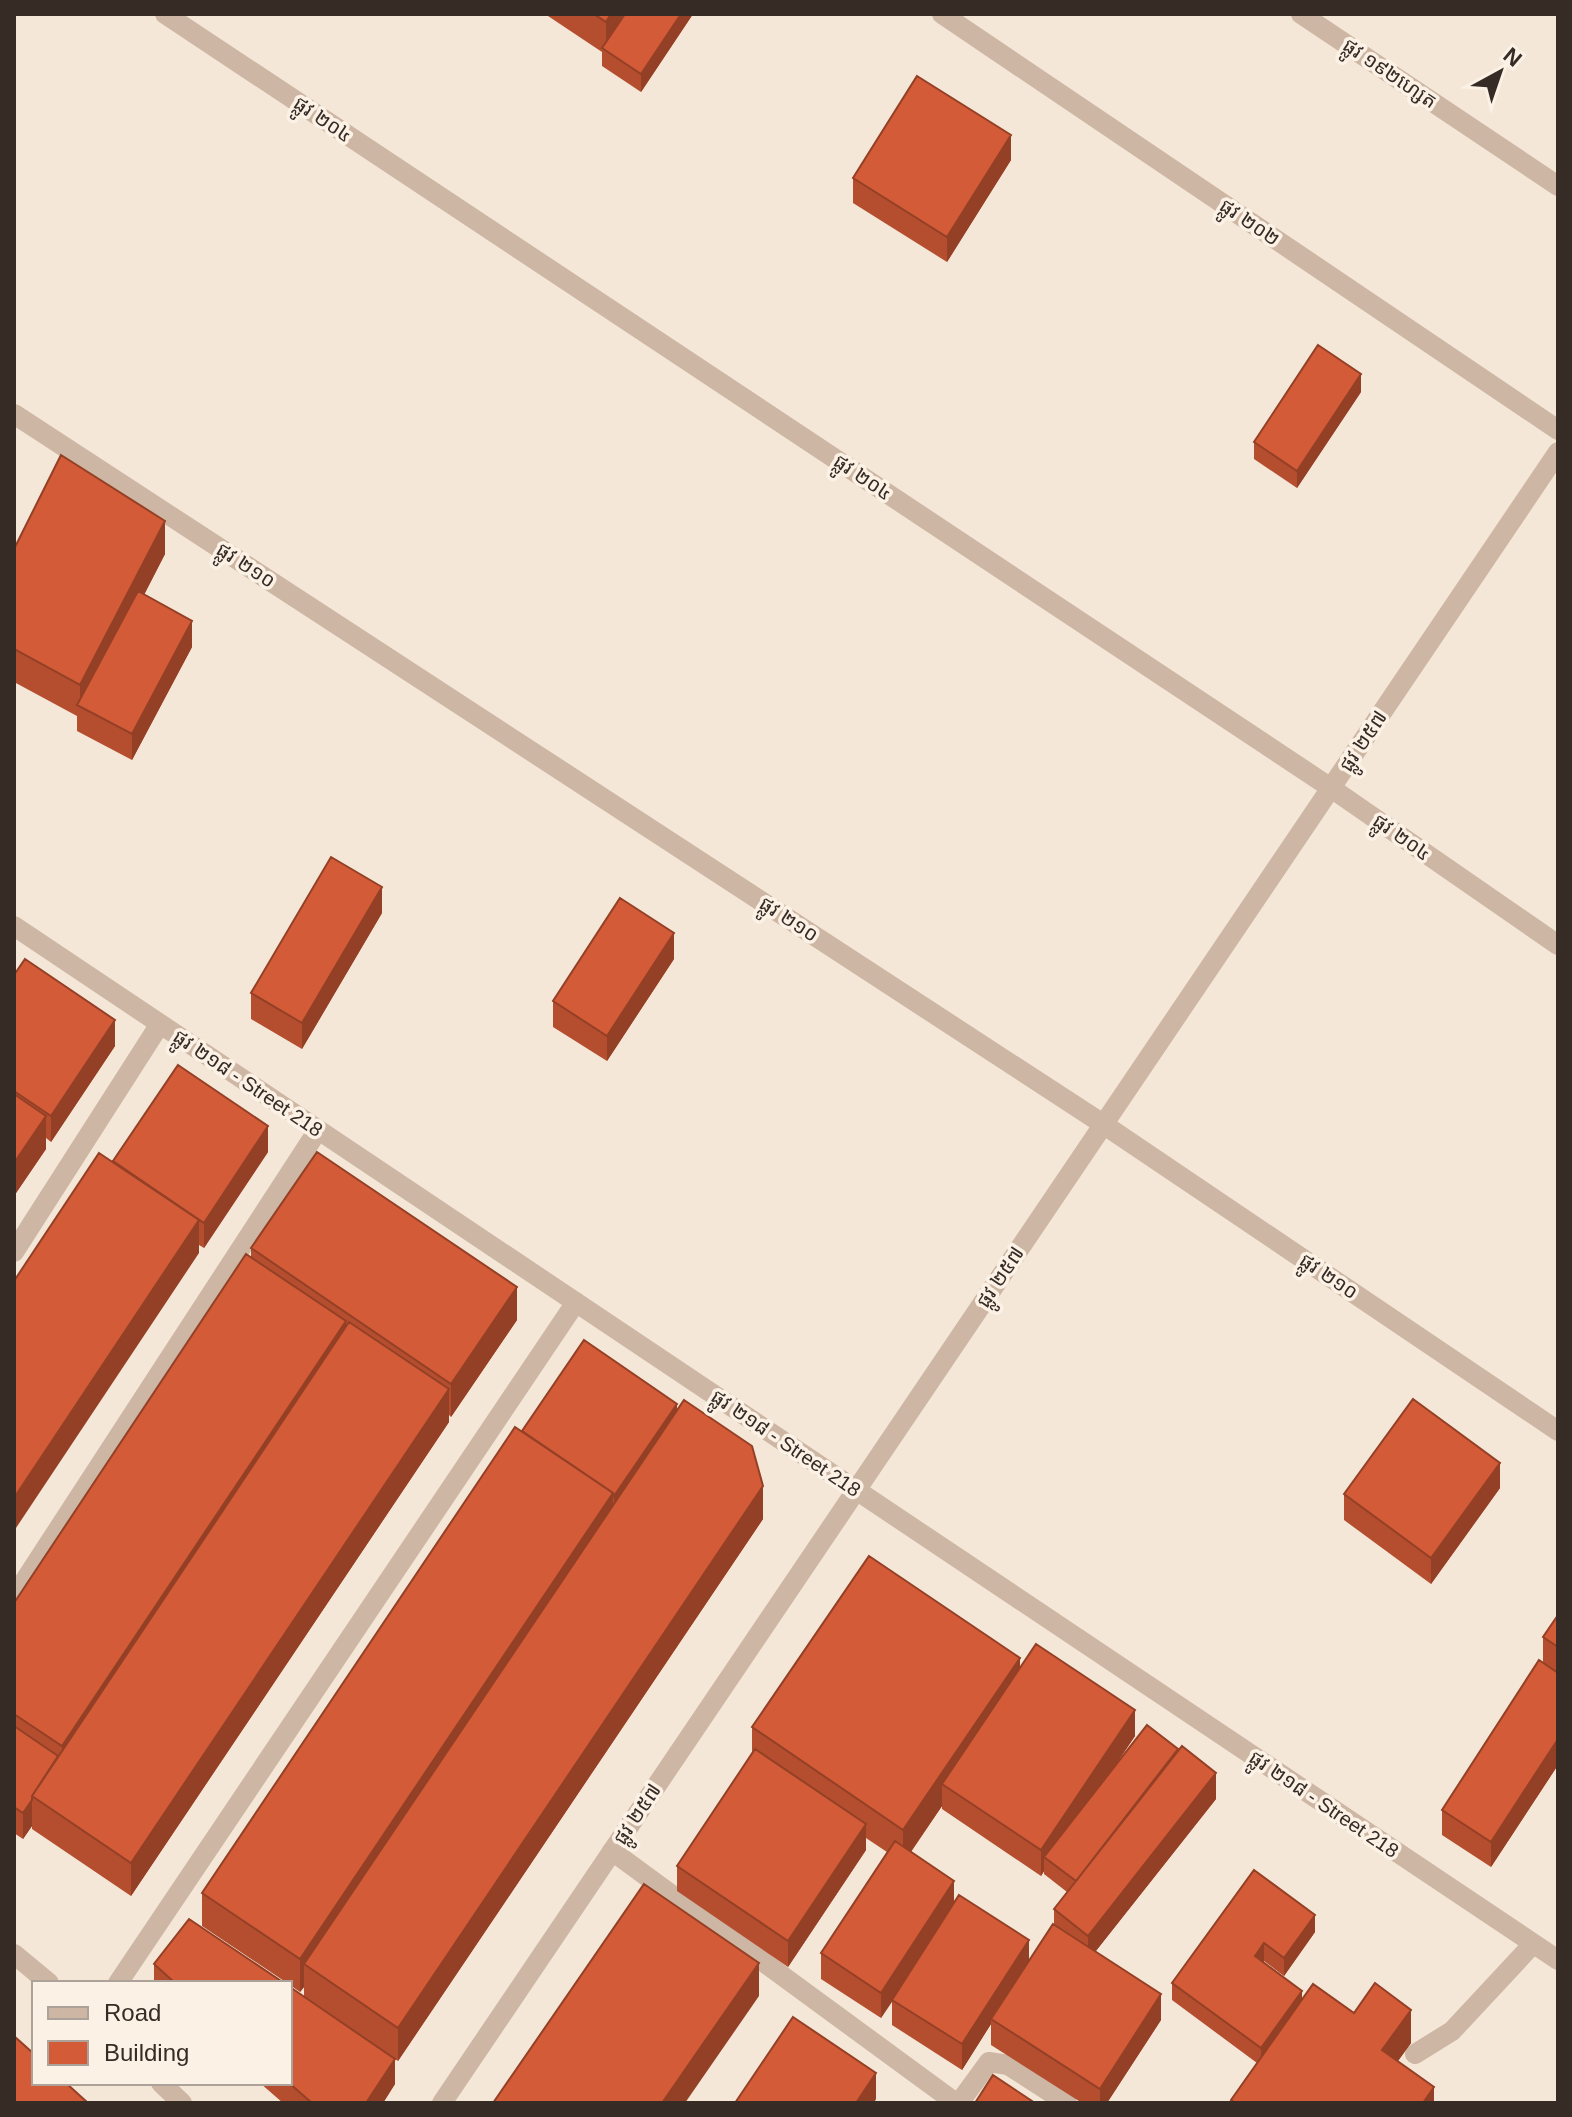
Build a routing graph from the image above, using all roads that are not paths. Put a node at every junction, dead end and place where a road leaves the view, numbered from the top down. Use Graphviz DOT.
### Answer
graph roads {
  1 [pos="165,14"];
  2 [pos="942,14"];
  3 [pos="1301,14"];
  4 [pos="1558,186"];
  5 [pos="14,414"];
  6 [pos="1558,430"];
  7 [pos="1558,452"];
  8 [pos="1331,788"];
  9 [pos="14,926"];
  10 [pos="1558,945"];
  11 [pos="160,1024"];
  12 [pos="1103,1124"];
  13 [pos="318,1130"];
  14 [pos="14,1252"];
  15 [pos="576,1302"];
  16 [pos="1558,1431"];
  17 [pos="856,1490"];
  18 [pos="14,1597"];
  19 [pos="612,1851"];
  20 [pos="1533,1944"];
  21 [pos="14,1954"];
  22 [pos="1558,1960"];
  23 [pos="47,1981"];
  24 [pos="119,1981"];
  25 [pos="1415,2054"];
  26 [pos="163,2085"];
  27 [pos="182,2103"];
  28 [pos="442,2103"];
  29 [pos="958,2103"];
  30 [pos="1067,2103"];
  1 -- 8 [label="street, ផ្លូវ ២០៤"];
  2 -- 6 [label="street, ផ្លូវ ២០២"];
  3 -- 4 [label="street, ផ្លូវ ១៩២ហ្សេត"];
  5 -- 12 [label="street, ផ្លូវ ២១០"];
  7 -- 8 [label="street, ផ្លូវ ២៥៧"];
  8 -- 10 [label="street, ផ្លូវ ២០៤"];
  8 -- 12 [label="street, ផ្លូវ ២៥៧"];
  9 -- 11 [label="street, ផ្លូវ ២១៨ - Street 218"];
  11 -- 13 [label="street, ផ្លូវ ២១៨ - Street 218"];
  11 -- 14 [label="street"];
  12 -- 16 [label="street, ផ្លូវ ២១០"];
  12 -- 17 [label="street, ផ្លូវ ២៥៧"];
  13 -- 15 [label="street, ផ្លូវ ២១៨ - Street 218"];
  13 -- 18 [label="street"];
  15 -- 17 [label="street, ផ្លូវ ២១៨ - Street 218"];
  15 -- 24 [label="street"];
  17 -- 19 [label="street, ផ្លូវ ២៥៧"];
  17 -- 20 [label="street, ផ្លូវ ២១៨ - Street 218"];
  19 -- 28 [label="street, ផ្លូវ ២៥៧"];
  19 -- 29 [label="street"];
  20 -- 22 [label="street, ផ្លូវ ២១៨ - Street 218"];
  20 -- 25 [label="street"];
  21 -- 23 [label="street"];
  26 -- 27 [label="street"];
  29 -- 30 [label="street"];
}
